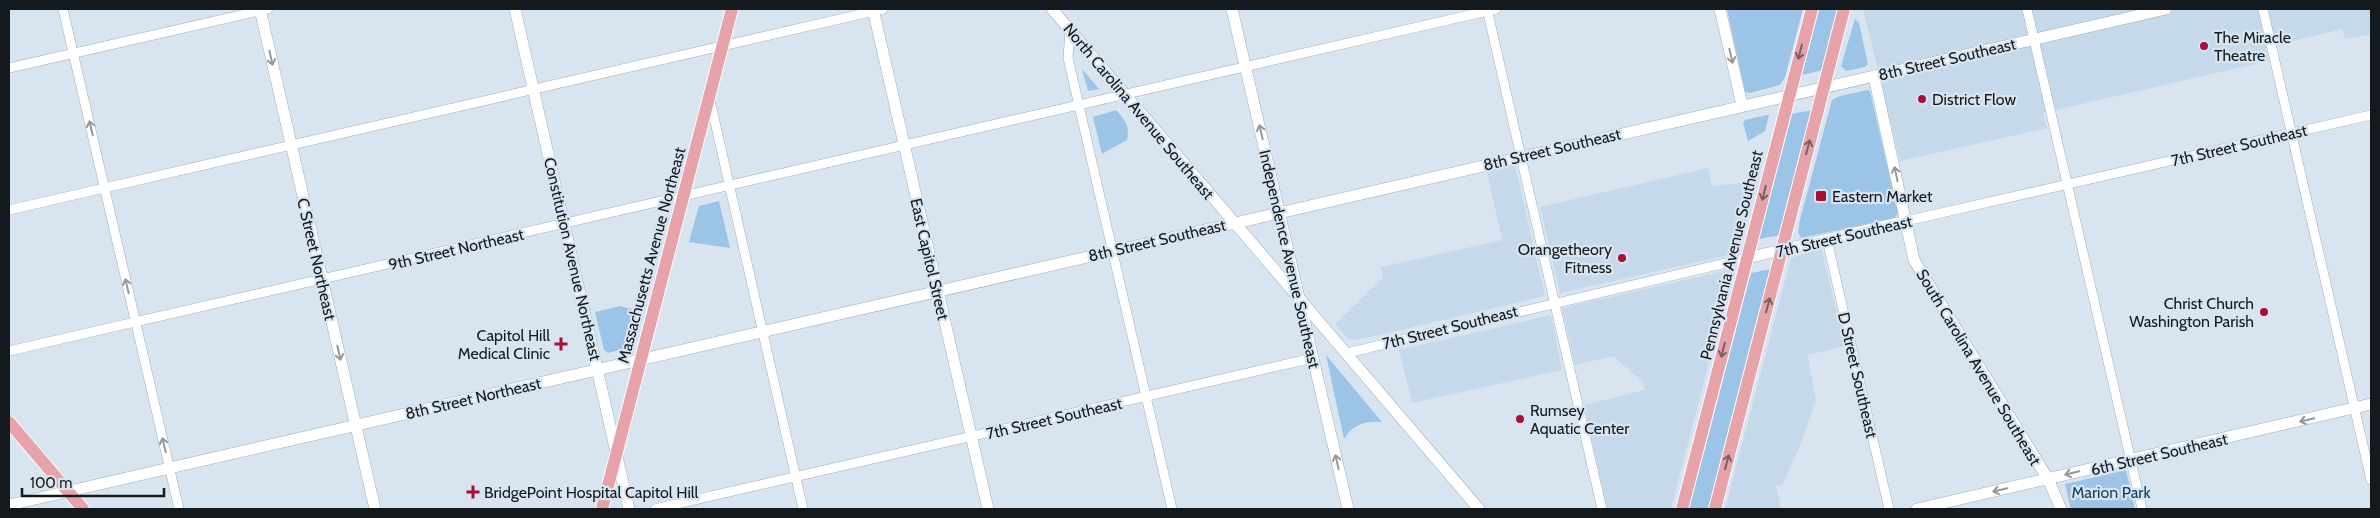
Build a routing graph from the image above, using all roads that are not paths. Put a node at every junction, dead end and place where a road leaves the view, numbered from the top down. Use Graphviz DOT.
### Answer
graph roads {
  1 [pos="63,9"];
  2 [pos="263,9"];
  3 [pos="515,9"];
  4 [pos="732,9"];
  5 [pos="1052,9"];
  6 [pos="1232,9"];
  7 [pos="1490,9"];
  8 [pos="1720,9"];
  9 [pos="1812,9"];
  10 [pos="1844,9"];
  11 [pos="2027,9"];
  12 [pos="2166,9"];
  13 [pos="2263,9"];
  14 [pos="876,10"];
  15 [pos="1070,30"];
  16 [pos="2034,39"];
  17 [pos="722,46"];
  18 [pos="74,53"];
  19 [pos="1246,67"];
  20 [pos="9,68"];
  21 [pos="1874,76"];
  22 [pos="1824,87"];
  23 [pos="534,89"];
  24 [pos="1125,94"];
  25 [pos="1789,95"];
  26 [pos="709,97"];
  27 [pos="1079,105"];
  28 [pos="1742,105"];
  29 [pos="2371,114"];
  30 [pos="2292,133"];
  31 [pos="291,145"];
  32 [pos="904,146"];
  33 [pos="1521,156"];
  34 [pos="2067,185"];
  35 [pos="729,186"];
  36 [pos="104,188"];
  37 [pos="683,196"];
  38 [pos="9,210"];
  39 [pos="1279,212"];
  40 [pos="1234,222"];
  41 [pos="1906,222"];
  42 [pos="565,223"];
  43 [pos="1827,240"];
  44 [pos="1782,250"];
  45 [pos="1112,251"];
  46 [pos="1747,258"];
  47 [pos="322,280"];
  48 [pos="938,291"];
  49 [pos="1299,298"];
  50 [pos="1554,303"];
  51 [pos="135,322"];
  52 [pos="763,332"];
  53 [pos="9,351"];
  54 [pos="1347,353"];
  55 [pos="1313,358"];
  56 [pos="641,359"];
  57 [pos="598,369"];
  58 [pos="1145,397"];
  59 [pos="2371,404"];
  60 [pos="2354,409"];
  61 [pos="9,422"];
  62 [pos="355,425"];
  63 [pos="971,437"];
  64 [pos="617,452"];
  65 [pos="2130,460"];
  66 [pos="169,468"];
  67 [pos="796,478"];
  68 [pos="2048,479"];
  69 [pos="2371,480"];
  70 [pos="68,491"];
  71 [pos="9,505"];
  72 [pos="83,509"];
  73 [pos="179,509"];
  74 [pos="375,509"];
  75 [pos="602,509"];
  76 [pos="629,509"];
  77 [pos="655,509"];
  78 [pos="804,509"];
  79 [pos="988,509"];
  80 [pos="1172,509"];
  81 [pos="1348,509"];
  82 [pos="1479,509"];
  83 [pos="1602,509"];
  84 [pos="1682,509"];
  85 [pos="1715,509"];
  86 [pos="1889,509"];
  87 [pos="1917,509"];
  88 [pos="2061,509"];
  89 [pos="2142,509"];
  1 -- 18 [label="street"];
  2 -- 18 [label="street"];
  2 -- 31 [label="main road, C Street Northeast, one-way"];
  3 -- 23 [label="main road, Constitution Avenue Northeast"];
  4 -- 17 [label="main road, Massachusetts Avenue Northeast"];
  5 -- 15 [label="main road, North Carolina Avenue Southeast"];
  6 -- 19 [label="main road, Independence Avenue Southeast"];
  7 -- 19 [label="street, 9th Street Northeast"];
  7 -- 33 [label="street"];
  8 -- 28 [label="main road, one-way"];
  9 -- 25 [label="main road, Pennsylvania Avenue Southeast, one-way"];
  10 -- 22 [label="main road"];
  11 -- 16 [label="street"];
  12 -- 16 [label="main road, 8th Street Southeast"];
  13 -- 30 [label="street"];
  14 -- 17 [label="street"];
  14 -- 32 [label="main road, East Capitol Street"];
  15 -- 24 [label="main road, North Carolina Avenue Southeast"];
  15 -- 27 [label="street"];
  16 -- 21 [label="main road, 8th Street Southeast"];
  16 -- 34 [label="street"];
  17 -- 23 [label="street"];
  17 -- 26 [label="main road, Massachusetts Avenue Northeast"];
  18 -- 20 [label="street"];
  36 -- 18 [label="street, one-way"];
  19 -- 24 [label="street, 9th Street Northeast"];
  39 -- 19 [label="main road, Independence Avenue Southeast, one-way"];
  21 -- 22 [label="main road, 8th Street Southeast"];
  41 -- 21 [label="main road, one-way"];
  22 -- 25 [label="main road, 8th Street Southeast"];
  44 -- 22 [label="main road, one-way"];
  23 -- 31 [label="street"];
  23 -- 42 [label="main road, Constitution Avenue Northeast"];
  24 -- 27 [label="street, 9th Street Northeast"];
  24 -- 40 [label="main road, North Carolina Avenue Southeast"];
  25 -- 28 [label="main road, 8th Street Southeast"];
  25 -- 46 [label="main road, Pennsylvania Avenue Southeast, one-way"];
  26 -- 35 [label="street"];
  26 -- 37 [label="main road, Massachusetts Avenue Northeast"];
  27 -- 32 [label="street, 9th Street Northeast"];
  27 -- 45 [label="street"];
  28 -- 33 [label="main road, 8th Street Southeast"];
  29 -- 30 [label="street, 7th Street Southeast"];
  30 -- 34 [label="street, 7th Street Southeast"];
  30 -- 60 [label="street"];
  31 -- 36 [label="street"];
  31 -- 47 [label="main road, C Street Northeast"];
  32 -- 35 [label="street, 9th Street Northeast"];
  32 -- 48 [label="main road, East Capitol Street"];
  33 -- 39 [label="main road, 8th Street Southeast"];
  33 -- 50 [label="street"];
  34 -- 41 [label="street, 7th Street Southeast"];
  34 -- 65 [label="street"];
  35 -- 37 [label="street, 9th Street Northeast"];
  35 -- 52 [label="street"];
  36 -- 38 [label="street"];
  51 -- 36 [label="street, one-way"];
  37 -- 42 [label="street, 9th Street Northeast"];
  37 -- 56 [label="main road, Massachusetts Avenue Northeast"];
  39 -- 40 [label="main road, 8th Street Southeast"];
  39 -- 49 [label="main road, Independence Avenue Southeast"];
  40 -- 45 [label="main road, 8th Street Southeast"];
  40 -- 49 [label="main road, North Carolina Avenue Southeast"];
  41 -- 43 [label="main road, 7th Street Southeast"];
  41 -- 68 [label="main road, South Carolina Avenue Southeast"];
  42 -- 47 [label="street, 9th Street Northeast"];
  42 -- 57 [label="main road, Constitution Avenue Northeast"];
  43 -- 44 [label="main road, 7th Street Southeast"];
  43 -- 86 [label="street, D Street Southeast"];
  44 -- 46 [label="main road, 7th Street Southeast"];
  85 -- 44 [label="main road, one-way"];
  45 -- 48 [label="main road, 8th Street Southeast"];
  45 -- 58 [label="street"];
  46 -- 50 [label="street, 7th Street Southeast"];
  46 -- 84 [label="main road, Pennsylvania Avenue Southeast, one-way"];
  47 -- 51 [label="street, 9th Street Northeast"];
  47 -- 62 [label="main road, C Street Northeast, one-way"];
  48 -- 52 [label="main road, 8th Street Northeast"];
  48 -- 63 [label="main road, East Capitol Street"];
  49 -- 54 [label="main road, North Carolina Avenue Southeast"];
  49 -- 55 [label="main road, Independence Avenue Southeast"];
  50 -- 54 [label="street, 7th Street Southeast"];
  50 -- 83 [label="street"];
  51 -- 53 [label="street, 9th Street Northeast"];
  66 -- 51 [label="street, one-way"];
  52 -- 56 [label="main road, 8th Street Northeast"];
  52 -- 67 [label="street"];
  54 -- 82 [label="main road, North Carolina Avenue Southeast"];
  55 -- 58 [label="street, 7th Street Southeast"];
  81 -- 55 [label="main road, Independence Avenue Southeast, one-way"];
  56 -- 57 [label="main road, 8th Street Northeast"];
  56 -- 64 [label="main road, Massachusetts Avenue Northeast"];
  57 -- 62 [label="main road, 8th Street Northeast"];
  57 -- 64 [label="main road, Constitution Avenue Northeast"];
  58 -- 63 [label="street, 7th Street Southeast"];
  58 -- 80 [label="street"];
  59 -- 60 [label="main road, 6th Street Southeast"];
  60 -- 65 [label="main road, 6th Street Southeast, one-way"];
  60 -- 69 [label="street"];
  61 -- 70 [label="main road"];
  62 -- 66 [label="main road, 8th Street Northeast"];
  62 -- 74 [label="main road, C Street Northeast"];
  63 -- 67 [label="street, 7th Street Southeast"];
  63 -- 79 [label="main road, East Capitol Street"];
  64 -- 75 [label="main road, Massachusetts Avenue Northeast"];
  64 -- 76 [label="main road, Constitution Avenue Northeast"];
  65 -- 68 [label="main road, 6th Street Southeast, one-way"];
  65 -- 89 [label="street"];
  66 -- 70 [label="main road, 8th Street Northeast"];
  66 -- 73 [label="street"];
  67 -- 77 [label="street, 7th Street Southeast"];
  67 -- 78 [label="street"];
  68 -- 87 [label="main road, 6th Street Southeast, one-way"];
  68 -- 88 [label="main road, South Carolina Avenue Southeast"];
  70 -- 71 [label="main road, 8th Street Northeast"];
  70 -- 72 [label="main road"];
}
